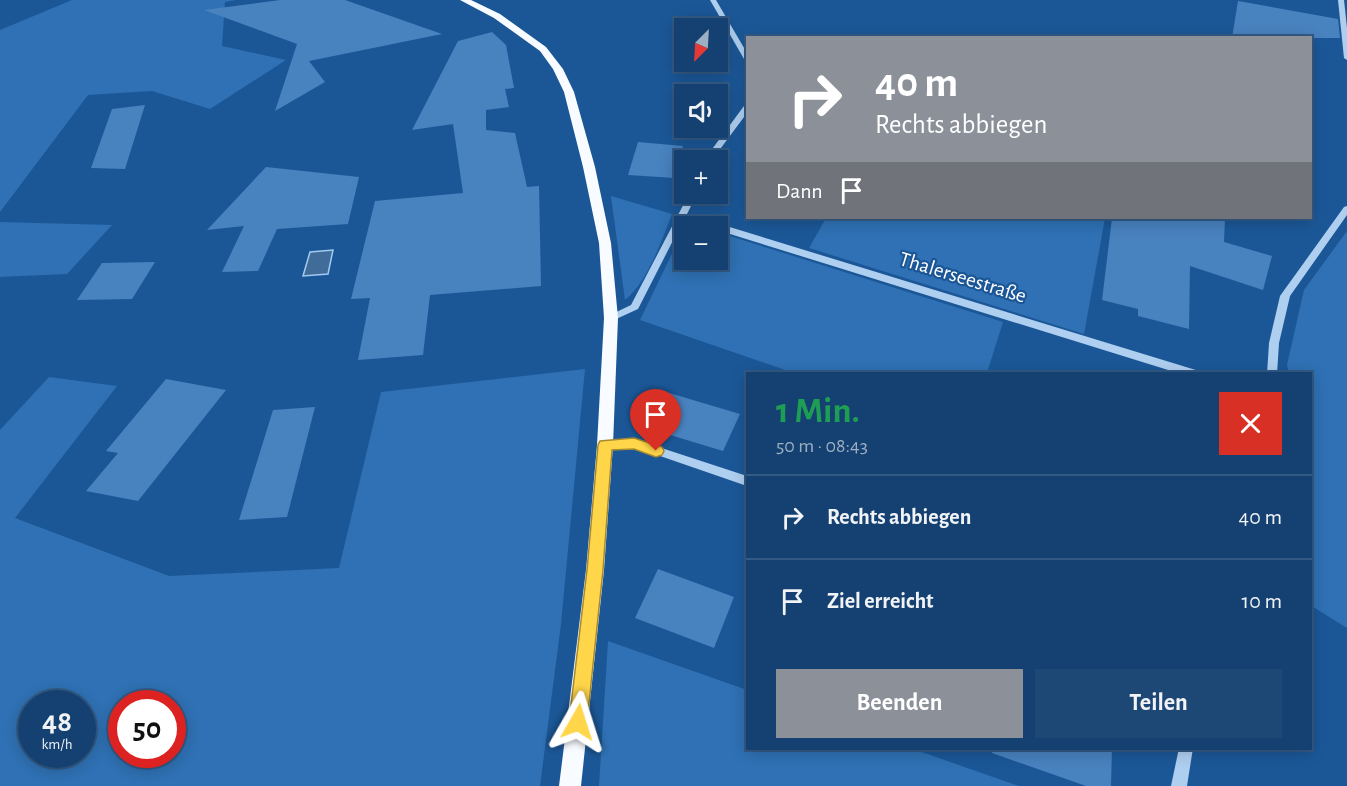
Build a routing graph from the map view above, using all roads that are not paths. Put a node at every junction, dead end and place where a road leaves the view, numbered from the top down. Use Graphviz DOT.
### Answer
graph roads {
  1 [pos="464,0"];
  2 [pos="713,0"];
  3 [pos="1341,0"];
  4 [pos="746,57"];
  5 [pos="1347,58"];
  6 [pos="746,109"];
  7 [pos="716,150"];
  8 [pos="688,204"];
  9 [pos="1347,209"];
  10 [pos="683,216"];
  11 [pos="728,230"];
  12 [pos="674,233"];
  13 [pos="611,318"];
  14 [pos="1189,372"];
  15 [pos="1272,372"];
  16 [pos="605,445"];
  17 [pos="746,481"];
  18 [pos="1186,750"];
  19 [pos="570,786"];
  20 [pos="1179,786"];
  1 -- 13 [label="main road"];
  2 -- 4 [label="street"];
  3 -- 5 [label="street"];
  6 -- 7 [label="street"];
  8 -- 10 [label="street"];
  9 -- 15 [label="street"];
  11 -- 14 [label="street, Thalerseestraße"];
  12 -- 13 [label="street"];
  13 -- 16 [label="main road"];
  16 -- 17 [label="street"];
  16 -- 19 [label="main road"];
  18 -- 20 [label="street"];
}
